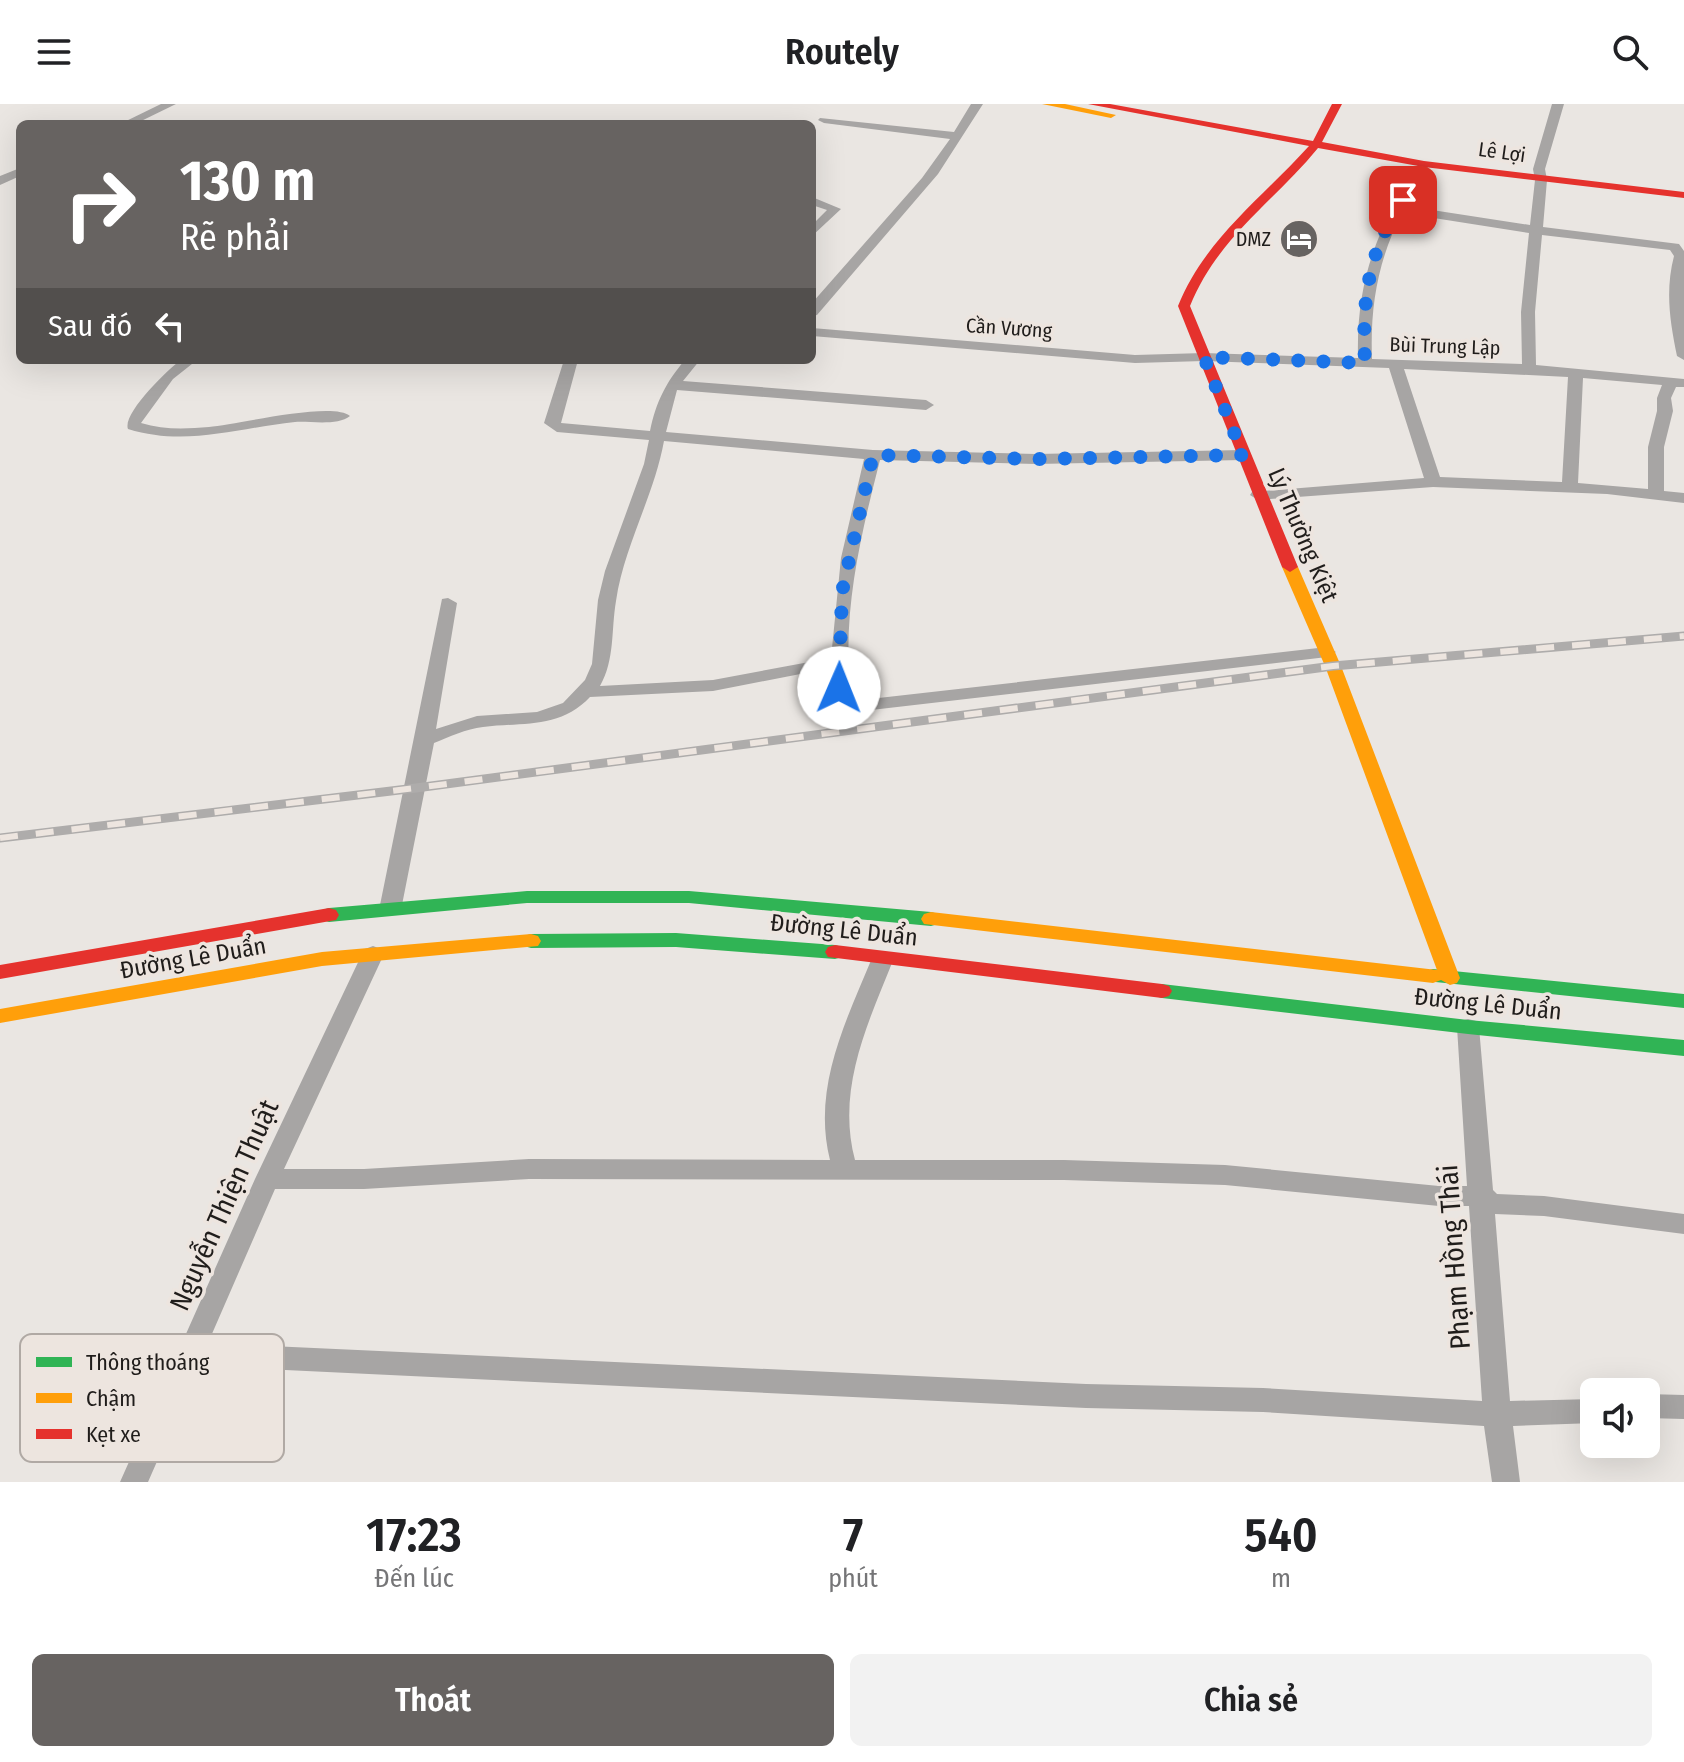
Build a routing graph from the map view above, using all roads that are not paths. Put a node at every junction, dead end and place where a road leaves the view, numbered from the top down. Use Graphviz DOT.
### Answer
graph roads {
  1 [pos="170,104"];
  2 [pos="977,104"];
  3 [pos="1047,104"];
  4 [pos="1093,104"];
  5 [pos="1337,104"];
  6 [pos="1558,104"];
  7 [pos="135,120"];
  8 [pos="824,120"];
  9 [pos="1173,122"];
  10 [pos="958,136"];
  11 [pos="1315,146"];
  12 [pos="1424,164"];
  13 [pos="1541,180"];
  14 [pos="1684,195"];
  15 [pos="816,202"];
  16 [pos="1397,208"];
  17 [pos="816,228"];
  18 [pos="1536,230"];
  19 [pos="816,307"];
  20 [pos="816,332"];
  21 [pos="1684,356"];
  22 [pos="1204,357"];
  23 [pos="1365,363"];
  24 [pos="184,364"];
  25 [pos="570,364"];
  26 [pos="690,364"];
  27 [pos="1395,364"];
  28 [pos="1529,369"];
  29 [pos="1576,372"];
  30 [pos="1677,383"];
  31 [pos="672,385"];
  32 [pos="926,405"];
  33 [pos="342,416"];
  34 [pos="658,438"];
  35 [pos="873,455"];
  36 [pos="1243,455"];
  37 [pos="1433,482"];
  38 [pos="1570,489"];
  39 [pos="1656,493"];
  40 [pos="1258,495"];
  41 [pos="1684,498"];
  42 [pos="448,603"];
  43 [pos="1327,652"];
  44 [pos="839,661"];
  45 [pos="584,691"];
  46 [pos="843,708"];
  47 [pos="847,729"];
  48 [pos="425,739"];
  49 [pos="390,910"];
  50 [pos="373,954"];
  51 [pos="883,958"];
  52 [pos="0,972"];
  53 [pos="1450,978"];
  54 [pos="1684,1001"];
  55 [pos="0,1016"];
  56 [pos="1468,1027"];
  57 [pos="1684,1048"];
  58 [pos="845,1168"];
  59 [pos="267,1179"];
  60 [pos="1483,1196"];
  61 [pos="1684,1224"];
  62 [pos="200,1334"];
  63 [pos="284,1358"];
  64 [pos="1660,1406"];
  65 [pos="1684,1407"];
  66 [pos="1580,1411"];
  67 [pos="1497,1414"];
  68 [pos="143,1462"];
  69 [pos="134,1482"];
  70 [pos="1506,1482"];
  1 -- 7 [label="street"];
  2 -- 10 [label="street"];
  3 -- 9 [label="main road, Lê Lợi"];
  4 -- 9 [label="main road, Lê Lợi"];
  5 -- 11 [label="main road, Lý Thường Kiệt"];
  6 -- 13 [label="street"];
  8 -- 10 [label="street"];
  9 -- 11 [label="main road, Lê Lợi"];
  10 -- 19 [label="street"];
  11 -- 12 [label="main road, Lê Lợi"];
  11 -- 22 [label="main road, Lý Thường Kiệt"];
  12 -- 13 [label="main road, Lê Lợi"];
  12 -- 16 [label="street"];
  13 -- 14 [label="main road, Lê Lợi"];
  13 -- 18 [label="street"];
  15 -- 17 [label="street"];
  16 -- 18 [label="street"];
  16 -- 23 [label="street"];
  18 -- 21 [label="street"];
  18 -- 28 [label="street"];
  20 -- 22 [label="street, Cần Vương"];
  22 -- 23 [label="street, Bùi Trung Lập"];
  22 -- 36 [label="main road, Lý Thường Kiệt"];
  23 -- 27 [label="street, Bùi Trung Lập"];
  24 -- 33 [label="street"];
  25 -- 34 [label="street"];
  26 -- 31 [label="street"];
  27 -- 28 [label="street, Bùi Trung Lập"];
  27 -- 37 [label="street"];
  28 -- 29 [label="street, Bùi Trung Lập"];
  29 -- 30 [label="street, Bùi Trung Lập"];
  29 -- 38 [label="street"];
  30 -- 39 [label="street"];
  31 -- 32 [label="street"];
  31 -- 34 [label="street"];
  34 -- 35 [label="street"];
  34 -- 45 [label="street"];
  35 -- 36 [label="street"];
  35 -- 44 [label="street"];
  36 -- 40 [label="main road, Lý Thường Kiệt"];
  37 -- 38 [label="street"];
  37 -- 40 [label="street"];
  38 -- 39 [label="street"];
  39 -- 41 [label="street"];
  40 -- 43 [label="main road, Lý Thường Kiệt"];
  42 -- 48 [label="street"];
  43 -- 46 [label="street"];
  43 -- 53 [label="main road, Lý Thường Kiệt"];
  44 -- 45 [label="street"];
  44 -- 46 [label="street"];
  45 -- 48 [label="street"];
  46 -- 47 [label="street"];
  48 -- 49 [label="street"];
  49 -- 52 [label="main road, Đường Lê Duẩn"];
  49 -- 53 [label="main road, Đường Lê Duẩn"];
  50 -- 51 [label="main road, Đường Lê Duẩn"];
  50 -- 55 [label="main road, Đường Lê Duẩn"];
  50 -- 59 [label="street, Nguyễn Thiện Thuật"];
  51 -- 56 [label="main road, Đường Lê Duẩn"];
  51 -- 58 [label="street"];
  53 -- 54 [label="main road, Đường Lê Duẩn"];
  53 -- 56 [label="main road, Lý Thường Kiệt"];
  56 -- 57 [label="main road, Đường Lê Duẩn"];
  56 -- 60 [label="street, Phạm Hồng Thái"];
  58 -- 59 [label="street"];
  58 -- 60 [label="street"];
  59 -- 62 [label="street, Nguyễn Thiện Thuật"];
  60 -- 61 [label="street"];
  60 -- 67 [label="street, Phạm Hồng Thái"];
  63 -- 67 [label="street"];
  64 -- 65 [label="street"];
  66 -- 67 [label="street"];
  67 -- 70 [label="street, Phạm Hồng Thái"];
  68 -- 69 [label="street, Nguyễn Thiện Thuật"];
}
